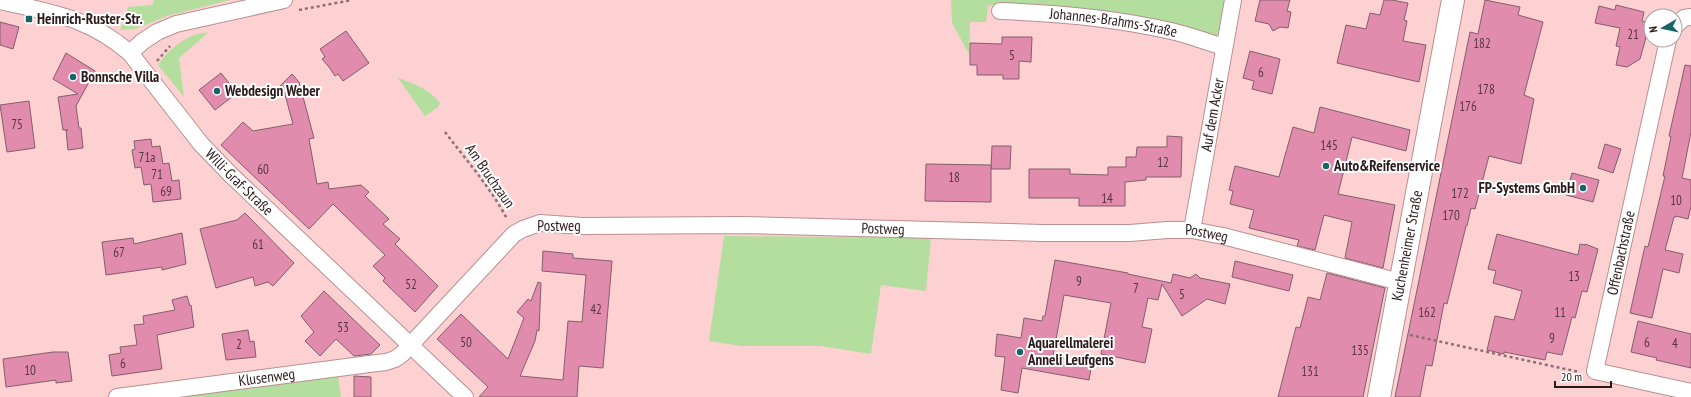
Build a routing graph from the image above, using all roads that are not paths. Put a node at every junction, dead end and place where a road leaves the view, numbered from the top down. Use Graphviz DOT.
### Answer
graph roads {
  1 [pos="284,0"];
  2 [pos="1232,0"];
  3 [pos="1453,0"];
  4 [pos="0,1"];
  5 [pos="1000,11"];
  6 [pos="1224,47"];
  7 [pos="1666,48"];
  8 [pos="130,53"];
  9 [pos="1192,230"];
  10 [pos="1400,282"];
  11 [pos="410,345"];
  12 [pos="1691,392"];
  13 [pos="118,397"];
  14 [pos="465,397"];
  15 [pos="1379,397"];
  1 -- 8 [label="street"];
  2 -- 6 [label="street, Auf dem Acker"];
  3 -- 10 [label="main road, Kuchenheimer Straße"];
  4 -- 8 [label="street, Willi-Graf-Straße"];
  5 -- 6 [label="street, Johannes-Brahms-Straße"];
  6 -- 9 [label="street, Auf dem Acker"];
  7 -- 12 [label="street, Offenbachstraße"];
  8 -- 11 [label="street, Willi-Graf-Straße"];
  9 -- 10 [label="street, Postweg"];
  9 -- 11 [label="street, Postweg"];
  10 -- 15 [label="main road, Kuchenheimer Straße"];
  11 -- 13 [label="street, Klusenweg"];
  11 -- 14 [label="street, Willi-Graf-Straße"];
}
